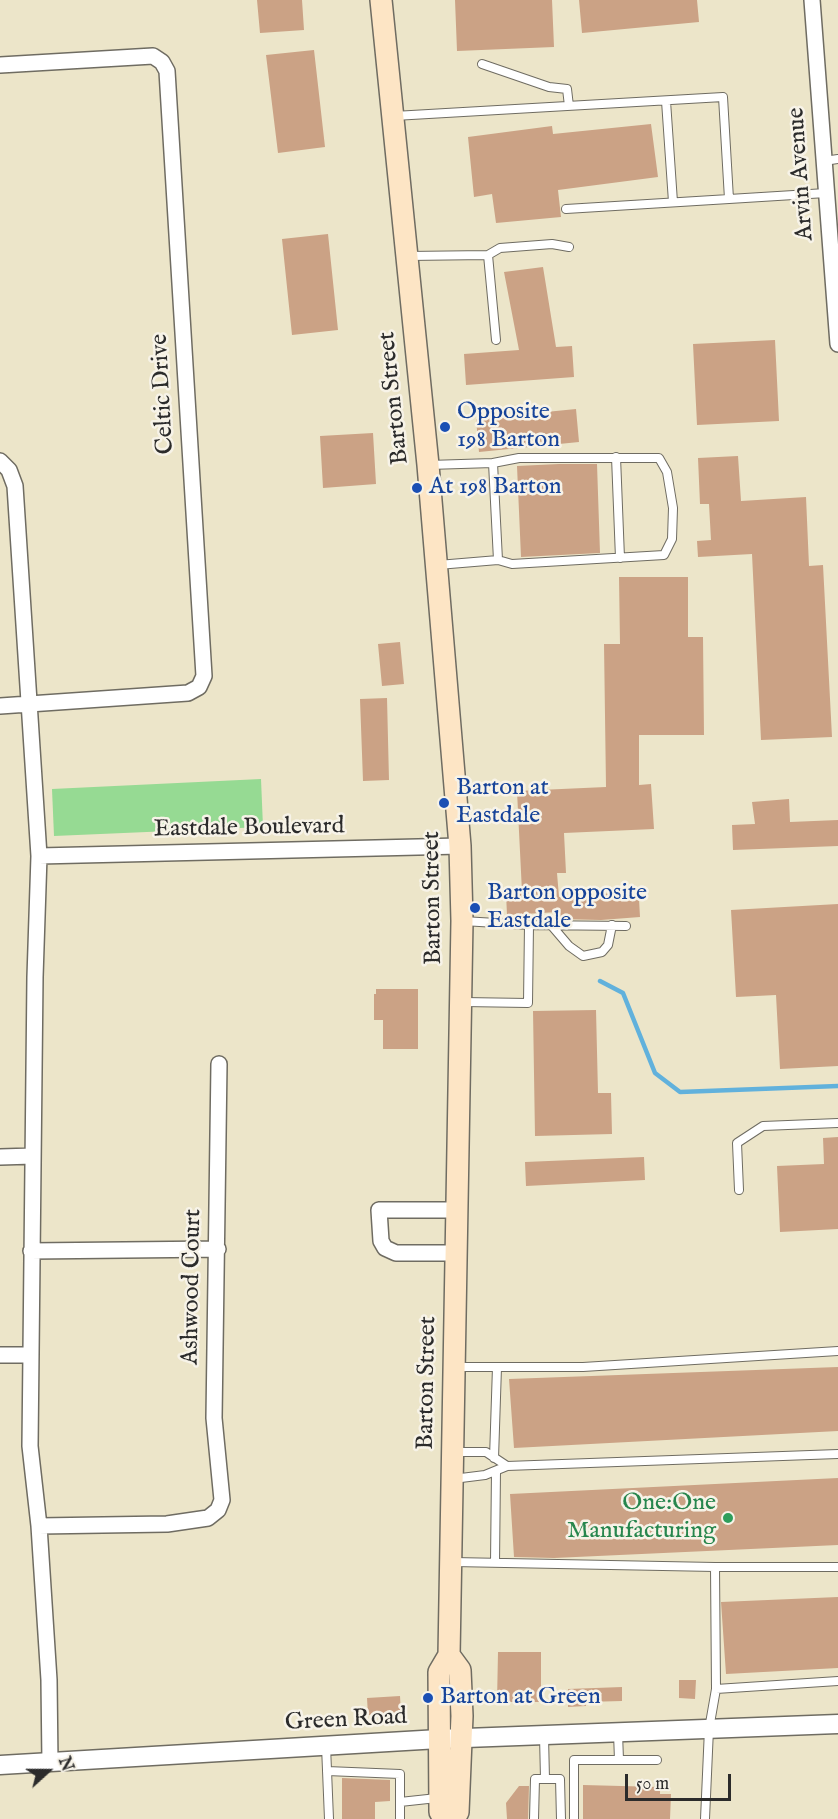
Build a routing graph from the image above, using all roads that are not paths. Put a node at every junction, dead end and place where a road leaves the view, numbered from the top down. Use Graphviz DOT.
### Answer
graph roads {
  1 [pos="381,0"];
  2 [pos="812,0"];
  3 [pos="482,64"];
  4 [pos="0,65"];
  5 [pos="666,100"];
  6 [pos="569,106"];
  7 [pos="393,116"];
  8 [pos="831,160"];
  9 [pos="826,193"];
  10 [pos="729,199"];
  11 [pos="673,202"];
  12 [pos="566,209"];
  13 [pos="569,247"];
  14 [pos="488,255"];
  15 [pos="407,256"];
  16 [pos="495,340"];
  17 [pos="838,344"];
  18 [pos="616,457"];
  19 [pos="0,461"];
  20 [pos="493,463"];
  21 [pos="428,465"];
  22 [pos="620,558"];
  23 [pos="498,560"];
  24 [pos="436,565"];
  25 [pos="29,704"];
  26 [pos="0,706"];
  27 [pos="460,846"];
  28 [pos="39,856"];
  29 [pos="462,921"];
  30 [pos="529,925"];
  31 [pos="551,925"];
  32 [pos="612,925"];
  33 [pos="626,926"];
  34 [pos="460,1002"];
  35 [pos="219,1064"];
  36 [pos="838,1123"];
  37 [pos="0,1156"];
  38 [pos="33,1156"];
  39 [pos="739,1190"];
  40 [pos="455,1210"];
  41 [pos="218,1248"];
  42 [pos="31,1251"];
  43 [pos="455,1253"];
  44 [pos="838,1351"];
  45 [pos="0,1355"];
  46 [pos="31,1355"];
  47 [pos="454,1367"];
  48 [pos="497,1367"];
  49 [pos="452,1452"];
  50 [pos="838,1454"];
  51 [pos="494,1458"];
  52 [pos="507,1466"];
  53 [pos="496,1471"];
  54 [pos="452,1479"];
  55 [pos="39,1526"];
  56 [pos="450,1562"];
  57 [pos="495,1563"];
  58 [pos="716,1567"];
  59 [pos="838,1567"];
  60 [pos="449,1655"];
  61 [pos="838,1681"];
  62 [pos="716,1689"];
  63 [pos="838,1724"];
  64 [pos="709,1729"];
  65 [pos="618,1733"];
  66 [pos="544,1735"];
  67 [pos="462,1738"];
  68 [pos="439,1739"];
  69 [pos="326,1746"];
  70 [pos="619,1760"];
  71 [pos="657,1760"];
  72 [pos="50,1763"];
  73 [pos="0,1765"];
  74 [pos="327,1771"];
  75 [pos="545,1779"];
  76 [pos="440,1797"];
  77 [pos="400,1802"];
  78 [pos="329,1819"];
  79 [pos="400,1819"];
  80 [pos="445,1819"];
  81 [pos="454,1819"];
  82 [pos="534,1819"];
  83 [pos="561,1819"];
  84 [pos="574,1819"];
  85 [pos="705,1819"];
  1 -- 7 [label="main road, Barton Street"];
  2 -- 8 [label="street, Arvin Avenue"];
  3 -- 6 [label="lane"];
  4 -- 25 [label="street, Celtic Drive"];
  5 -- 6 [label="lane"];
  5 -- 10 [label="lane"];
  5 -- 11 [label="lane"];
  6 -- 7 [label="lane"];
  7 -- 15 [label="main road, Barton Street"];
  8 -- 9 [label="street, Arvin Avenue"];
  9 -- 10 [label="lane"];
  9 -- 17 [label="street, Arvin Avenue"];
  10 -- 11 [label="lane"];
  11 -- 12 [label="lane"];
  13 -- 14 [label="lane"];
  14 -- 15 [label="lane"];
  14 -- 16 [label="lane"];
  15 -- 21 [label="main road, Barton Street"];
  18 -- 20 [label="lane"];
  18 -- 22 [label="lane"];
  18 -- 22 [label="lane"];
  19 -- 25 [label="street"];
  20 -- 21 [label="lane"];
  20 -- 23 [label="lane"];
  21 -- 24 [label="main road, Barton Street"];
  22 -- 23 [label="lane"];
  23 -- 24 [label="lane"];
  24 -- 27 [label="main road, Barton Street"];
  25 -- 26 [label="street, Celtic Drive"];
  25 -- 28 [label="street"];
  27 -- 28 [label="street, Eastdale Boulevard"];
  27 -- 29 [label="main road, Barton Street"];
  28 -- 38 [label="street"];
  29 -- 30 [label="lane"];
  29 -- 34 [label="main road, Barton Street"];
  30 -- 31 [label="lane"];
  30 -- 34 [label="lane"];
  31 -- 32 [label="lane"];
  31 -- 32 [label="lane"];
  32 -- 33 [label="lane"];
  34 -- 40 [label="main road, Barton Street"];
  35 -- 41 [label="street, Ashwood Court"];
  36 -- 39 [label="lane"];
  37 -- 38 [label="street"];
  38 -- 42 [label="street"];
  40 -- 43 [label="main road, Barton Street"];
  40 -- 43 [label="street"];
  41 -- 42 [label="street"];
  41 -- 55 [label="street, Ashwood Court"];
  42 -- 46 [label="street"];
  43 -- 47 [label="main road, Barton Street"];
  44 -- 48 [label="lane"];
  45 -- 46 [label="street"];
  46 -- 55 [label="street"];
  47 -- 48 [label="lane"];
  47 -- 49 [label="main road, Barton Street"];
  48 -- 51 [label="lane"];
  49 -- 51 [label="lane"];
  49 -- 54 [label="main road, Barton Street"];
  50 -- 52 [label="lane"];
  51 -- 52 [label="lane"];
  52 -- 53 [label="lane"];
  53 -- 54 [label="lane"];
  53 -- 57 [label="lane"];
  54 -- 56 [label="main road, Barton Street"];
  55 -- 72 [label="street"];
  56 -- 57 [label="lane"];
  56 -- 60 [label="main road, Barton Street"];
  57 -- 58 [label="lane"];
  58 -- 59 [label="lane"];
  58 -- 62 [label="lane"];
  60 -- 67 [label="main road, Barton Street"];
  60 -- 68 [label="main road, Barton Street"];
  61 -- 62 [label="lane"];
  62 -- 64 [label="lane"];
  63 -- 64 [label="street, Green Road"];
  64 -- 65 [label="street, Green Road"];
  64 -- 85 [label="lane"];
  65 -- 66 [label="street, Green Road"];
  65 -- 70 [label="lane"];
  66 -- 67 [label="street, Green Road"];
  66 -- 75 [label="lane"];
  67 -- 68 [label="street, Green Road"];
  67 -- 81 [label="main road, Barton Street"];
  68 -- 69 [label="street, Green Road"];
  68 -- 76 [label="main road, Barton Street"];
  69 -- 72 [label="street, Green Road"];
  69 -- 74 [label="lane"];
  70 -- 71 [label="lane"];
  70 -- 84 [label="lane"];
  72 -- 73 [label="street, Green Road"];
  74 -- 77 [label="lane"];
  74 -- 78 [label="lane"];
  75 -- 82 [label="lane"];
  75 -- 83 [label="lane"];
  76 -- 77 [label="lane"];
  76 -- 80 [label="main road, Barton Street"];
  77 -- 79 [label="lane"];
}
